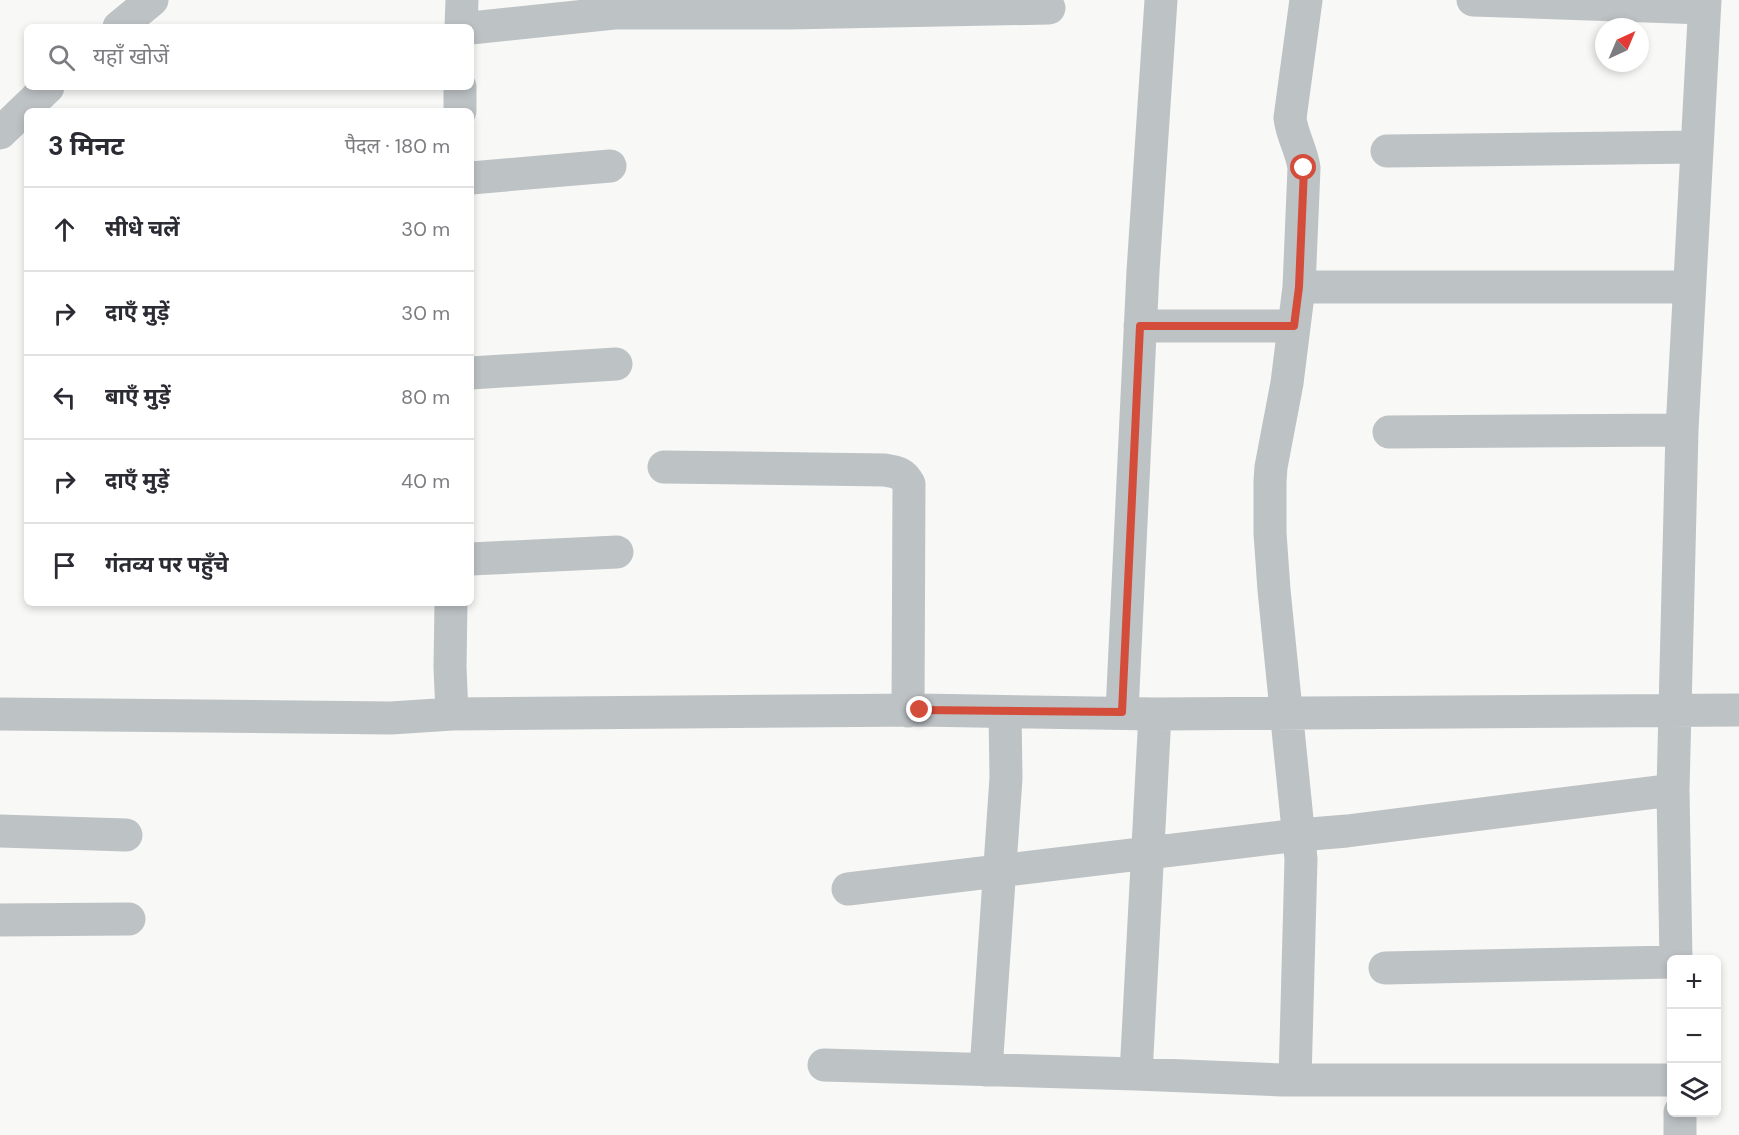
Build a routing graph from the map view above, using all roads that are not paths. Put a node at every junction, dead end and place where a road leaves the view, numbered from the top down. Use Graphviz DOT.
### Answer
graph roads {
  1 [pos="152,0"];
  2 [pos="462,0"];
  3 [pos="1161,0"];
  4 [pos="1306,0"];
  5 [pos="1473,0"];
  6 [pos="1705,4"];
  7 [pos="1049,8"];
  8 [pos="123,24"];
  9 [pos="462,24"];
  10 [pos="474,28"];
  11 [pos="45,90"];
  12 [pos="460,90"];
  13 [pos="26,108"];
  14 [pos="460,108"];
  15 [pos="24,110"];
  16 [pos="0,133"];
  17 [pos="1697,147"];
  18 [pos="1387,151"];
  19 [pos="610,166"];
  20 [pos="474,178"];
  21 [pos="1299,287"];
  22 [pos="1689,287"];
  23 [pos="1140,326"];
  24 [pos="1294,326"];
  25 [pos="616,364"];
  26 [pos="474,373"];
  27 [pos="1682,430"];
  28 [pos="1389,432"];
  29 [pos="664,467"];
  30 [pos="617,552"];
  31 [pos="474,559"];
  32 [pos="451,606"];
  33 [pos="1674,710"];
  34 [pos="1739,710"];
  35 [pos="908,711"];
  36 [pos="1005,712"];
  37 [pos="1122,712"];
  38 [pos="1287,713"];
  39 [pos="0,714"];
  40 [pos="452,714"];
  41 [pos="1155,714"];
  42 [pos="1673,790"];
  43 [pos="0,831"];
  44 [pos="126,834"];
  45 [pos="1299,835"];
  46 [pos="1148,854"];
  47 [pos="999,872"];
  48 [pos="848,889"];
  49 [pos="129,919"];
  50 [pos="0,920"];
  51 [pos="1676,955"];
  52 [pos="1667,962"];
  53 [pos="1385,968"];
  54 [pos="824,1065"];
  55 [pos="986,1070"];
  56 [pos="1136,1074"];
  57 [pos="1295,1080"];
  58 [pos="1667,1080"];
  59 [pos="1680,1117"];
  60 [pos="1680,1135"];
  1 -- 8 [label="street"];
  2 -- 9 [label="street"];
  3 -- 23 [label="street"];
  4 -- 21 [label="street"];
  5 -- 6 [label="street"];
  6 -- 17 [label="street"];
  7 -- 10 [label="street"];
  11 -- 13 [label="street"];
  12 -- 14 [label="street"];
  15 -- 16 [label="street"];
  17 -- 18 [label="street"];
  17 -- 22 [label="street"];
  19 -- 20 [label="street"];
  21 -- 22 [label="street"];
  21 -- 24 [label="street"];
  22 -- 27 [label="street"];
  23 -- 24 [label="street"];
  23 -- 37 [label="street"];
  24 -- 38 [label="street"];
  25 -- 26 [label="street"];
  27 -- 28 [label="street"];
  27 -- 33 [label="street"];
  29 -- 35 [label="street"];
  30 -- 31 [label="street"];
  32 -- 40 [label="street"];
  33 -- 34 [label="street"];
  33 -- 38 [label="street"];
  33 -- 42 [label="street"];
  35 -- 36 [label="street"];
  35 -- 40 [label="street"];
  36 -- 37 [label="street"];
  36 -- 47 [label="street"];
  37 -- 41 [label="street"];
  38 -- 41 [label="street"];
  38 -- 45 [label="street"];
  39 -- 40 [label="street"];
  41 -- 46 [label="street"];
  42 -- 45 [label="street"];
  42 -- 51 [label="street"];
  43 -- 44 [label="street"];
  45 -- 46 [label="street"];
  45 -- 57 [label="street"];
  46 -- 47 [label="street"];
  46 -- 56 [label="street"];
  47 -- 48 [label="street"];
  47 -- 55 [label="street"];
  49 -- 50 [label="street"];
  52 -- 53 [label="street"];
  54 -- 55 [label="street"];
  55 -- 56 [label="street"];
  56 -- 57 [label="street"];
  57 -- 58 [label="street"];
  59 -- 60 [label="street"];
}
